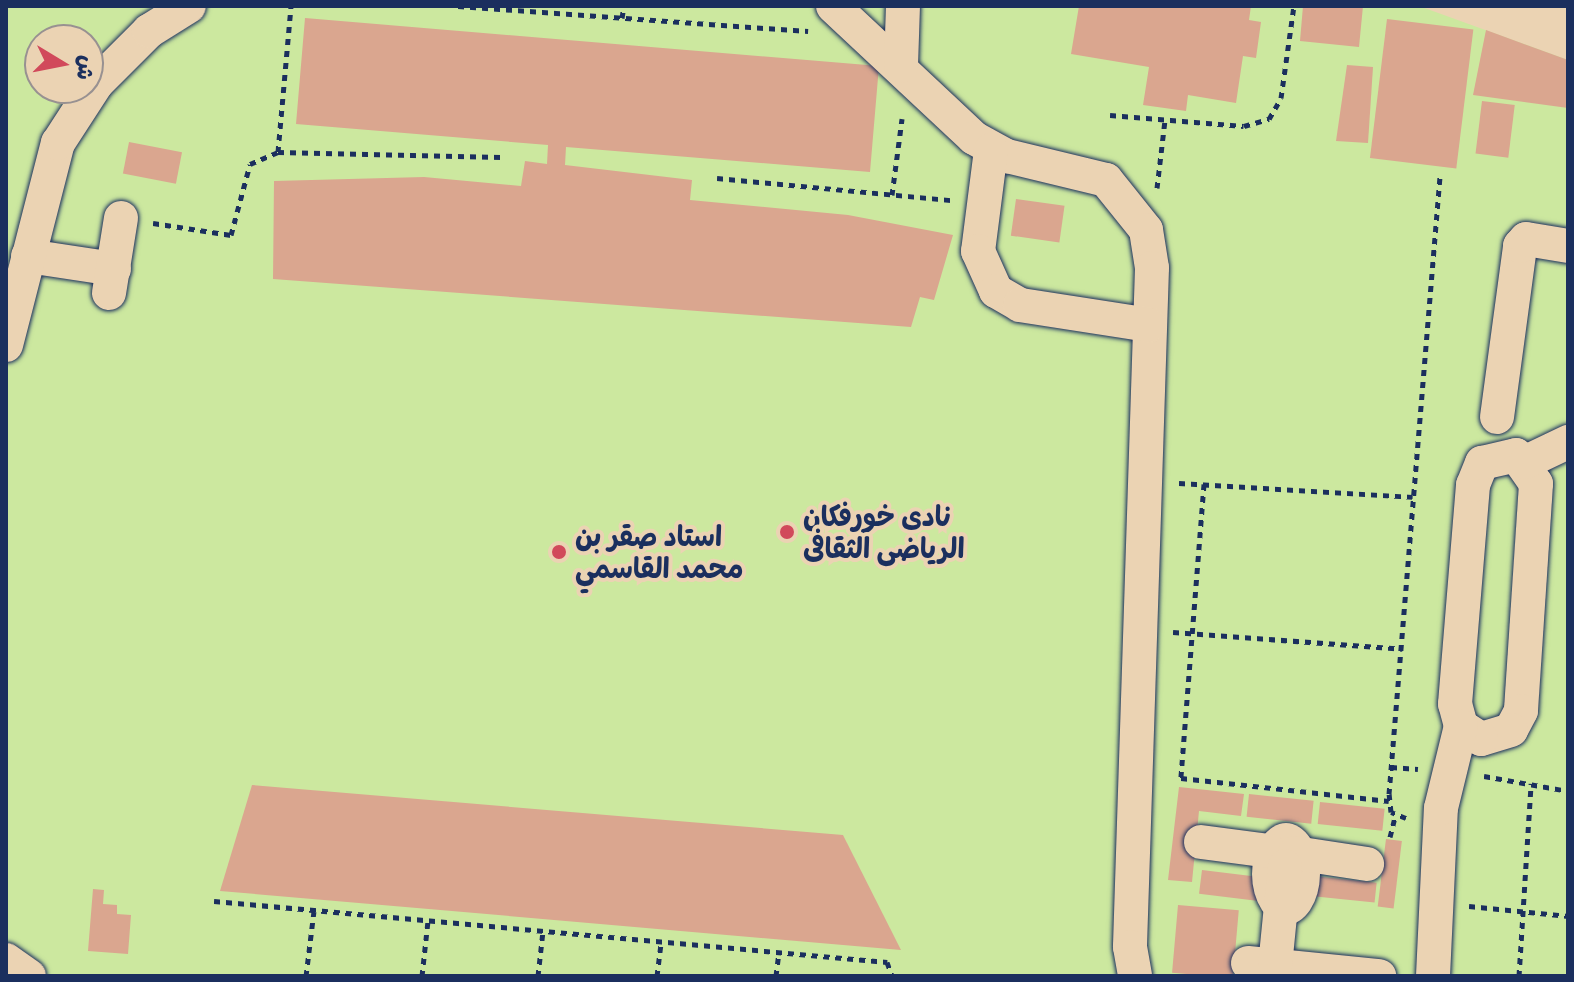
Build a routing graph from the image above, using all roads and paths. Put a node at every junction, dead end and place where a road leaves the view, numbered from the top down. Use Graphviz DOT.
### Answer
graph roads {
  1 [pos="189,6"];
  2 [pos="291,6"];
  3 [pos="458,6"];
  4 [pos="624,6"];
  5 [pos="833,6"];
  6 [pos="903,6"];
  7 [pos="1294,6"];
  8 [pos="622,18"];
  9 [pos="867,34"];
  10 [pos="901,66"];
  11 [pos="931,96"];
  12 [pos="1110,115"];
  13 [pos="991,150"];
  14 [pos="278,152"];
  15 [pos="501,157"];
  16 [pos="1440,176"];
  17 [pos="717,178"];
  18 [pos="892,195"];
  19 [pos="984,203"];
  20 [pos="121,218"];
  21 [pos="1568,246"];
  22 [pos="28,256"];
  23 [pos="1149,325"];
  24 [pos="6,345"];
  25 [pos="1497,417"];
  26 [pos="1568,442"];
  27 [pos="1526,462"];
  28 [pos="1146,481"];
  29 [pos="1204,484"];
  30 [pos="1413,497"];
  31 [pos="1140,630"];
  32 [pos="1192,633"];
  33 [pos="1402,649"];
  34 [pos="1461,726"];
  35 [pos="1531,783"];
  36 [pos="1389,801"];
  37 [pos="1440,821"];
  38 [pos="1201,842"];
  39 [pos="1283,857"];
  40 [pos="1367,864"];
  41 [pos="214,901"];
  42 [pos="1436,903"];
  43 [pos="314,911"];
  44 [pos="1522,911"];
  45 [pos="1568,916"];
  46 [pos="428,921"];
  47 [pos="543,931"];
  48 [pos="661,943"];
  49 [pos="779,952"];
  50 [pos="6,960"];
  51 [pos="1127,966"];
  52 [pos="29,976"];
  53 [pos="306,976"];
  54 [pos="422,976"];
  55 [pos="538,976"];
  56 [pos="657,976"];
  57 [pos="776,976"];
  58 [pos="892,976"];
  59 [pos="1379,976"];
  60 [pos="1433,976"];
  61 [pos="1519,976"];
  1 -- 22 [label="lane"];
  2 -- 14 [label="path"];
  3 -- 8 [label="path"];
  4 -- 8 [label="path"];
  5 -- 9 [label="lane"];
  6 -- 10 [label="lane"];
  7 -- 12 [label="path"];
  8 -- 9 [label="path"];
  9 -- 10 [label="lane"];
  10 -- 11 [label="lane"];
  11 -- 13 [label="lane"];
  11 -- 18 [label="path"];
  13 -- 19 [label="lane"];
  13 -- 23 [label="lane"];
  14 -- 15 [label="path"];
  14 -- 20 [label="path"];
  16 -- 30 [label="path"];
  17 -- 18 [label="path"];
  18 -- 19 [label="path"];
  19 -- 23 [label="lane"];
  20 -- 22 [label="lane"];
  21 -- 25 [label="lane"];
  22 -- 24 [label="lane"];
  23 -- 28 [label="lane"];
  26 -- 27 [label="lane"];
  27 -- 34 [label="lane"];
  27 -- 34 [label="lane"];
  28 -- 29 [label="path"];
  28 -- 31 [label="lane"];
  29 -- 30 [label="path"];
  29 -- 32 [label="path"];
  30 -- 33 [label="path"];
  31 -- 32 [label="path"];
  31 -- 51 [label="lane"];
  32 -- 33 [label="path"];
  32 -- 36 [label="path"];
  33 -- 36 [label="path"];
  34 -- 37 [label="lane"];
  35 -- 44 [label="path"];
  36 -- 37 [label="path"];
  37 -- 42 [label="lane"];
  38 -- 39 [label="lane"];
  39 -- 40 [label="lane"];
  39 -- 59 [label="lane"];
  41 -- 43 [label="path"];
  42 -- 44 [label="path"];
  42 -- 60 [label="lane"];
  43 -- 46 [label="path"];
  43 -- 53 [label="path"];
  44 -- 45 [label="path"];
  44 -- 61 [label="path"];
  46 -- 47 [label="path"];
  46 -- 54 [label="path"];
  47 -- 48 [label="path"];
  47 -- 55 [label="path"];
  48 -- 49 [label="path"];
  48 -- 56 [label="path"];
  49 -- 57 [label="path"];
  49 -- 58 [label="path"];
  50 -- 52 [label="lane"];
}
